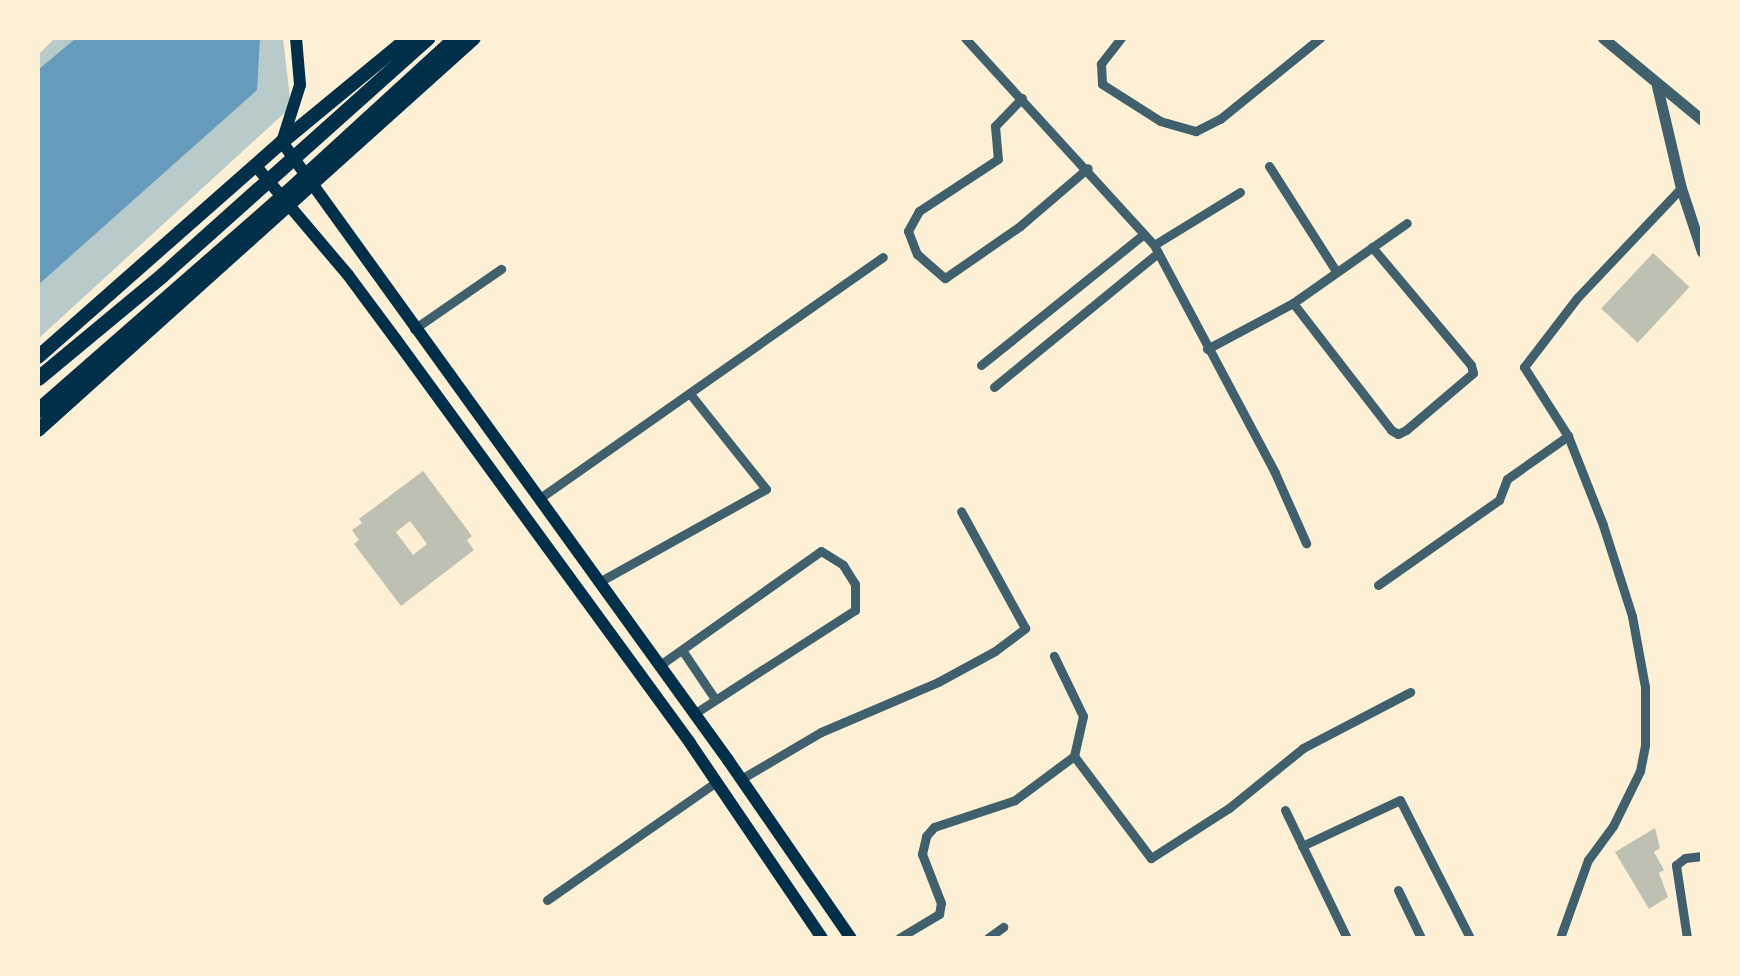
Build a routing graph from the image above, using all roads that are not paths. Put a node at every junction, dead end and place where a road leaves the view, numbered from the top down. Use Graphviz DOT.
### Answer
graph roads {
  1 [pos="296,38"];
  2 [pos="408,38"];
  3 [pos="428,38"];
  4 [pos="455,38"];
  5 [pos="474,38"];
  6 [pos="965,38"];
  7 [pos="1121,38"];
  8 [pos="1603,38"];
  9 [pos="1315,39"];
  10 [pos="1658,86"];
  11 [pos="1022,98"];
  12 [pos="1702,120"];
  13 [pos="282,142"];
  14 [pos="255,165"];
  15 [pos="1269,166"];
  16 [pos="1088,168"];
  17 [pos="311,188"];
  18 [pos="1681,188"];
  19 [pos="1240,192"];
  20 [pos="290,206"];
  21 [pos="1407,224"];
  22 [pos="1144,234"];
  23 [pos="1372,247"];
  24 [pos="1156,249"];
  25 [pos="1702,252"];
  26 [pos="884,257"];
  27 [pos="502,269"];
  28 [pos="1336,270"];
  29 [pos="1292,303"];
  30 [pos="414,329"];
  31 [pos="1206,349"];
  32 [pos="38,357"];
  33 [pos="980,365"];
  34 [pos="38,378"];
  35 [pos="994,387"];
  36 [pos="692,395"];
  37 [pos="38,410"];
  38 [pos="38,430"];
  39 [pos="1568,436"];
  40 [pos="540,498"];
  41 [pos="961,511"];
  42 [pos="1306,543"];
  43 [pos="600,582"];
  44 [pos="1378,586"];
  45 [pos="682,650"];
  46 [pos="1054,656"];
  47 [pos="660,665"];
  48 [pos="1410,692"];
  49 [pos="715,698"];
  50 [pos="695,713"];
  51 [pos="1074,756"];
  52 [pos="741,778"];
  53 [pos="716,782"];
  54 [pos="1285,810"];
  55 [pos="1302,846"];
  56 [pos="1702,856"];
  57 [pos="1398,890"];
  58 [pos="547,900"];
  59 [pos="1003,927"];
  60 [pos="822,938"];
  61 [pos="851,938"];
  62 [pos="900,938"];
  63 [pos="988,938"];
  64 [pos="1347,938"];
  65 [pos="1421,938"];
  66 [pos="1470,938"];
  67 [pos="1560,938"];
  68 [pos="1687,938"];
  1 -- 13 [label="main road"];
  2 -- 13 [label="main road"];
  3 -- 34 [label="highway"];
  4 -- 37 [label="highway"];
  5 -- 17 [label="main road"];
  6 -- 11 [label="street"];
  7 -- 9 [label="street"];
  8 -- 10 [label="street"];
  10 -- 12 [label="street"];
  10 -- 18 [label="street"];
  11 -- 16 [label="street"];
  11 -- 16 [label="street"];
  13 -- 14 [label="main road"];
  13 -- 17 [label="main road"];
  14 -- 20 [label="main road"];
  14 -- 32 [label="main road"];
  15 -- 28 [label="street"];
  16 -- 22 [label="street"];
  17 -- 20 [label="main road"];
  17 -- 30 [label="main road"];
  18 -- 25 [label="street"];
  18 -- 39 [label="street"];
  19 -- 24 [label="street"];
  20 -- 38 [label="main road"];
  20 -- 53 [label="main road"];
  21 -- 23 [label="street"];
  22 -- 24 [label="street"];
  22 -- 33 [label="street"];
  23 -- 28 [label="street"];
  23 -- 29 [label="street"];
  24 -- 31 [label="street"];
  24 -- 35 [label="street"];
  26 -- 36 [label="street"];
  27 -- 30 [label="street"];
  28 -- 29 [label="street"];
  29 -- 31 [label="street"];
  30 -- 40 [label="main road"];
  31 -- 42 [label="street"];
  36 -- 40 [label="street"];
  36 -- 43 [label="street"];
  39 -- 44 [label="street"];
  39 -- 67 [label="street"];
  40 -- 43 [label="main road"];
  41 -- 52 [label="street"];
  43 -- 47 [label="main road"];
  45 -- 47 [label="street"];
  45 -- 49 [label="street"];
  45 -- 49 [label="street"];
  46 -- 51 [label="street"];
  47 -- 50 [label="main road"];
  48 -- 51 [label="street"];
  49 -- 50 [label="street"];
  50 -- 52 [label="main road"];
  51 -- 62 [label="street"];
  52 -- 61 [label="main road"];
  53 -- 58 [label="street"];
  53 -- 60 [label="main road"];
  54 -- 55 [label="street"];
  55 -- 64 [label="street"];
  55 -- 66 [label="street"];
  56 -- 68 [label="street"];
  57 -- 65 [label="street"];
  59 -- 63 [label="street"];
}
